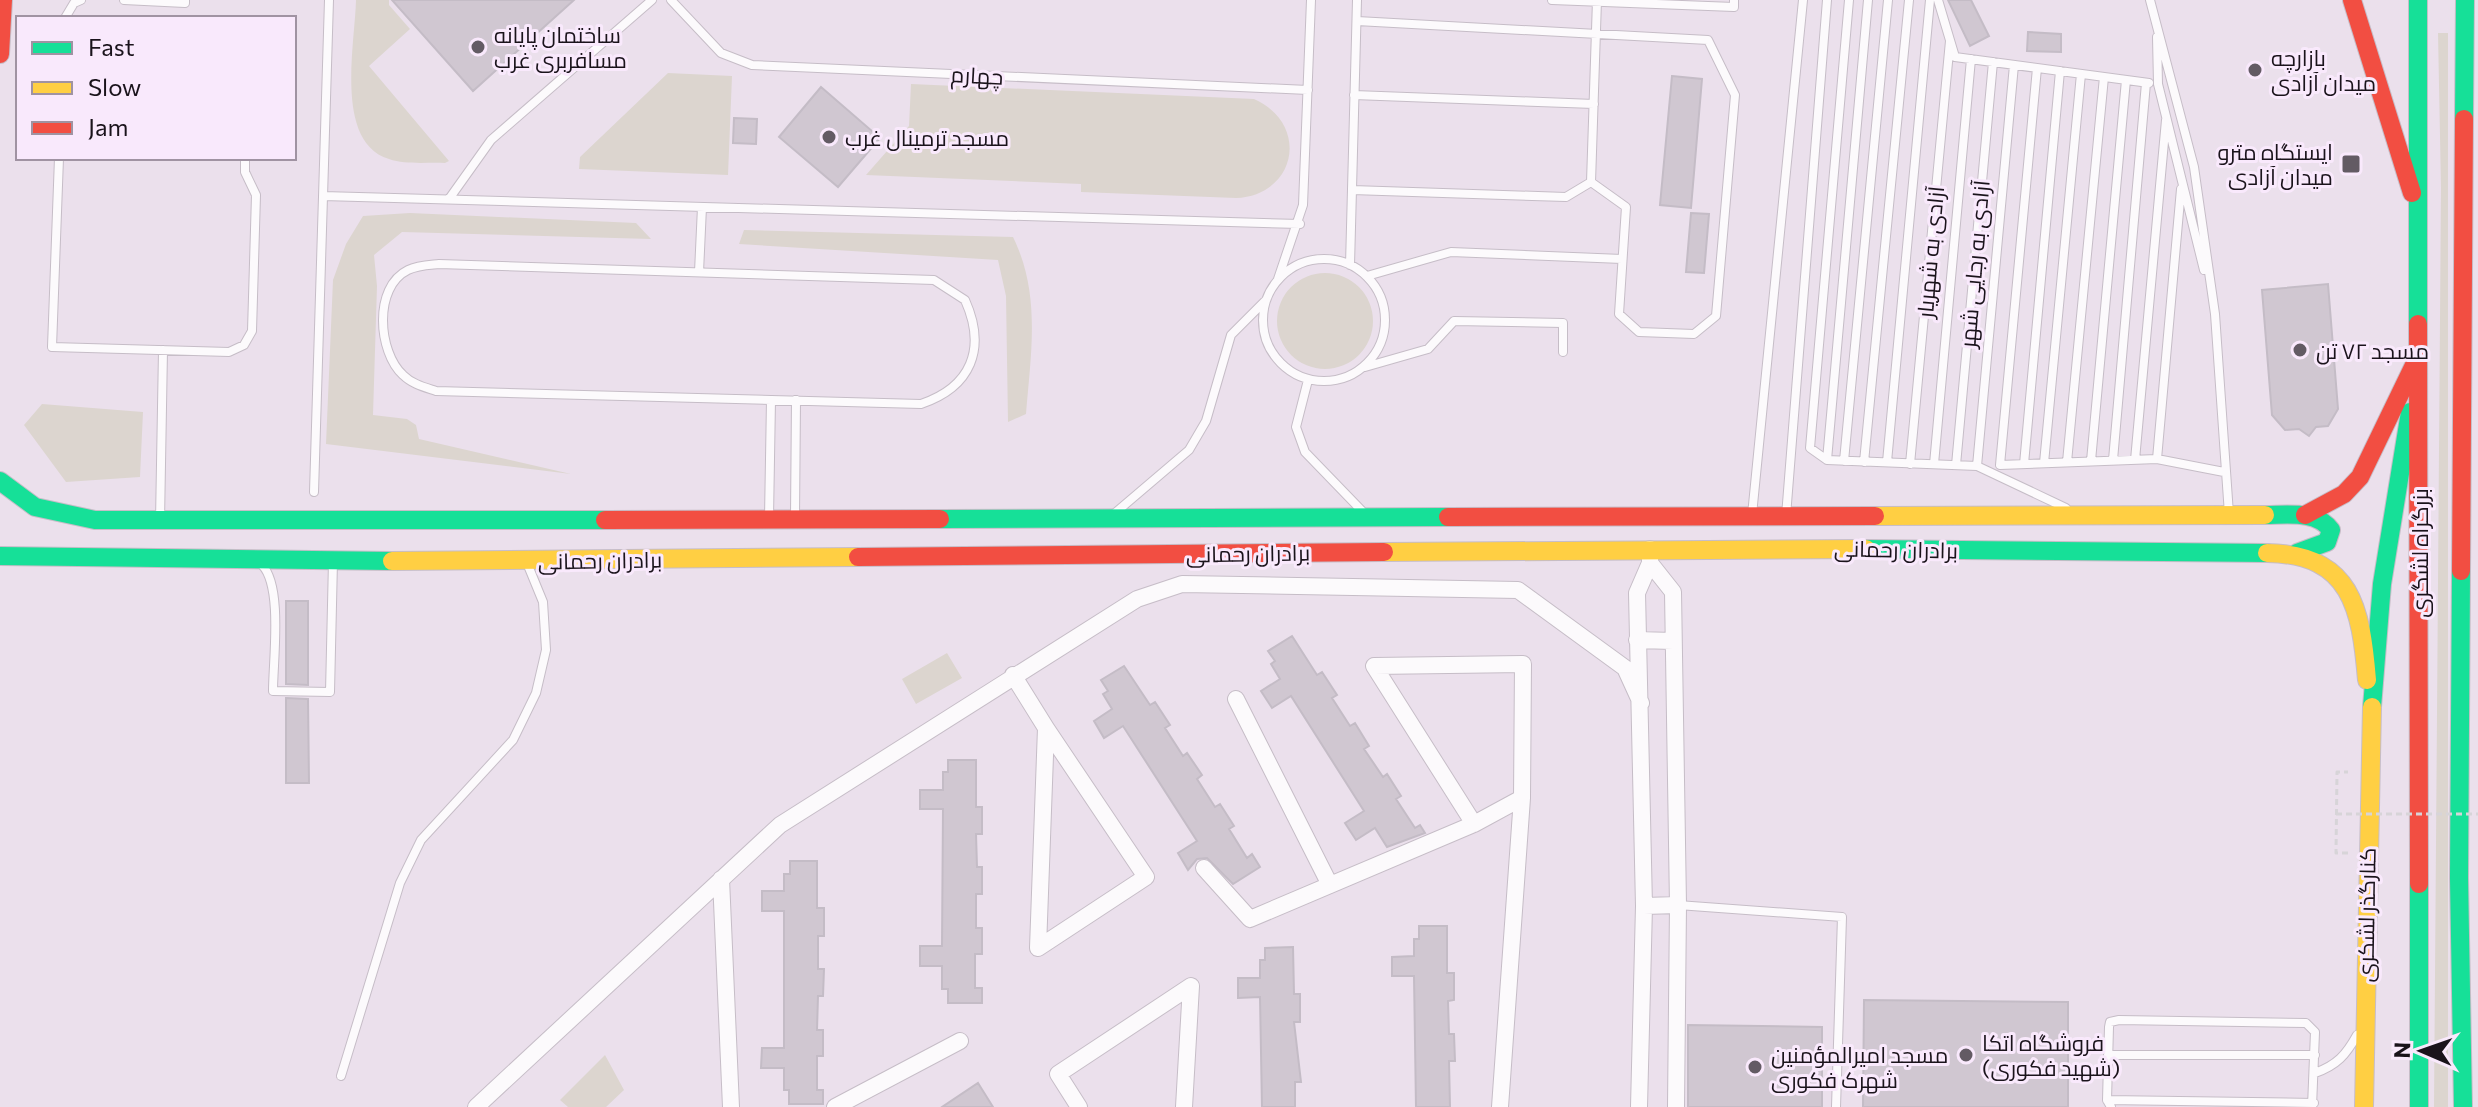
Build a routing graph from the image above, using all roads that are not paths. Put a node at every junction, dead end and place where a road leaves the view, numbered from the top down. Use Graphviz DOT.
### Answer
graph roads {
  1 [pos="3,0"];
  2 [pos="81,0"];
  3 [pos="124,0"];
  4 [pos="185,0"];
  5 [pos="329,0"];
  6 [pos="652,0"];
  7 [pos="671,0"];
  8 [pos="1311,0"];
  9 [pos="1357,0"];
  10 [pos="1552,0"];
  11 [pos="1803,0"];
  12 [pos="1827,0"];
  13 [pos="1849,0"];
  14 [pos="1868,0"];
  15 [pos="1888,0"];
  16 [pos="1909,0"];
  17 [pos="1930,0"];
  18 [pos="1938,0"];
  19 [pos="2150,0"];
  20 [pos="2352,0"];
  21 [pos="2418,0"];
  22 [pos="2465,0"];
  23 [pos="1597,1"];
  24 [pos="1620,1"];
  25 [pos="1640,2"];
  26 [pos="1659,2"];
  27 [pos="1679,2"];
  28 [pos="1698,3"];
  29 [pos="1717,3"];
  30 [pos="1734,4"];
  31 [pos="66,16"];
  32 [pos="1357,21"];
  33 [pos="2157,26"];
  34 [pos="1596,33"];
  35 [pos="1950,41"];
  36 [pos="0,54"];
  37 [pos="1971,59"];
  38 [pos="1993,62"];
  39 [pos="2014,65"];
  40 [pos="2037,68"];
  41 [pos="2060,71"];
  42 [pos="2081,74"];
  43 [pos="2104,77"];
  44 [pos="2126,80"];
  45 [pos="2146,83"];
  46 [pos="2158,84"];
  47 [pos="1308,90"];
  48 [pos="1354,95"];
  49 [pos="1594,104"];
  50 [pos="2166,120"];
  51 [pos="59,160"];
  52 [pos="245,160"];
  53 [pos="2182,181"];
  54 [pos="1591,182"];
  55 [pos="1352,190"];
  56 [pos="323,196"];
  57 [pos="449,199"];
  58 [pos="702,207"];
  59 [pos="2421,220"];
  60 [pos="1300,224"];
  61 [pos="1622,259"];
  62 [pos="1350,265"];
  63 [pos="699,272"];
  64 [pos="1367,276"];
  65 [pos="1277,282"];
  66 [pos="1267,299"];
  67 [pos="2215,314"];
  68 [pos="163,350"];
  69 [pos="1563,352"];
  70 [pos="2419,354"];
  71 [pos="1365,367"];
  72 [pos="1308,380"];
  73 [pos="771,400"];
  74 [pos="796,400"];
  75 [pos="2157,459"];
  76 [pos="1827,460"];
  77 [pos="2113,460"];
  78 [pos="2135,460"];
  79 [pos="1844,461"];
  80 [pos="2091,461"];
  81 [pos="1864,462"];
  82 [pos="1887,462"];
  83 [pos="2067,462"];
  84 [pos="2044,463"];
  85 [pos="1910,464"];
  86 [pos="1934,464"];
  87 [pos="2024,464"];
  88 [pos="1956,465"];
  89 [pos="1977,466"];
  90 [pos="2224,472"];
  91 [pos="0,481"];
  92 [pos="314,492"];
  93 [pos="2080,515"];
  94 [pos="2229,515"];
  95 [pos="2305,515"];
  96 [pos="1113,516"];
  97 [pos="1368,516"];
  98 [pos="1752,516"];
  99 [pos="1786,516"];
  100 [pos="769,518"];
  101 [pos="795,518"];
  102 [pos="160,521"];
  103 [pos="2297,553"];
  104 [pos="0,556"];
  105 [pos="1650,556"];
  106 [pos="246,559"];
  107 [pos="333,560"];
  108 [pos="526,560"];
  109 [pos="1637,640"];
  110 [pos="1673,641"];
  111 [pos="1013,675"];
  112 [pos="1236,699"];
  113 [pos="1641,703"];
  114 [pos="2371,723"];
  115 [pos="1046,728"];
  116 [pos="1522,798"];
  117 [pos="1474,824"];
  118 [pos="1204,868"];
  119 [pos="721,879"];
  120 [pos="1330,885"];
  121 [pos="1678,905"];
  122 [pos="1644,906"];
  123 [pos="2365,1004"];
  124 [pos="960,1041"];
  125 [pos="2108,1055"];
  126 [pos="2315,1055"];
  127 [pos="2315,1073"];
  128 [pos="341,1076"];
  129 [pos="2109,1103"];
  130 [pos="2313,1105"];
  131 [pos="2363,1105"];
  132 [pos="476,1107"];
  133 [pos="731,1107"];
  134 [pos="835,1107"];
  135 [pos="1079,1107"];
  136 [pos="1184,1107"];
  137 [pos="1500,1107"];
  138 [pos="1639,1107"];
  139 [pos="1676,1107"];
  140 [pos="1836,1107"];
  141 [pos="2419,1107"];
  142 [pos="2463,1107"];
  1 -- 36 [label="main road"];
  2 -- 31 [label="lane"];
  3 -- 4 [label="lane"];
  5 -- 56 [label="lane"];
  6 -- 57 [label="lane"];
  7 -- 47 [label="lane, چهارم"];
  8 -- 47 [label="lane"];
  9 -- 32 [label="lane"];
  10 -- 23 [label="lane"];
  11 -- 98 [label="lane"];
  12 -- 99 [label="lane"];
  13 -- 76 [label="lane"];
  14 -- 76 [label="lane"];
  15 -- 79 [label="lane"];
  16 -- 81 [label="lane"];
  17 -- 82 [label="lane"];
  18 -- 35 [label="lane"];
  19 -- 33 [label="lane"];
  20 -- 59 [label="main road"];
  21 -- 59 [label="main road, بزرگراه لشگری"];
  22 -- 142 [label="main road, بزرگراه لشگری"];
  23 -- 24 [label="lane"];
  23 -- 34 [label="lane"];
  24 -- 25 [label="lane"];
  25 -- 26 [label="lane"];
  26 -- 27 [label="lane"];
  27 -- 28 [label="lane"];
  28 -- 29 [label="lane"];
  29 -- 30 [label="lane"];
  32 -- 34 [label="lane"];
  32 -- 48 [label="lane"];
  33 -- 46 [label="lane"];
  33 -- 67 [label="lane"];
  34 -- 49 [label="lane"];
  34 -- 61 [label="lane"];
  35 -- 37 [label="lane"];
  35 -- 85 [label="lane, آزادی به شهریار"];
  37 -- 38 [label="lane"];
  37 -- 86 [label="lane"];
  38 -- 39 [label="lane"];
  38 -- 88 [label="lane, آزادی به رجایی شهر"];
  39 -- 40 [label="lane"];
  39 -- 89 [label="lane"];
  40 -- 41 [label="lane"];
  40 -- 87 [label="lane"];
  41 -- 42 [label="lane"];
  41 -- 87 [label="lane"];
  42 -- 43 [label="lane"];
  42 -- 84 [label="lane"];
  43 -- 44 [label="lane"];
  43 -- 83 [label="lane"];
  44 -- 45 [label="lane"];
  44 -- 80 [label="lane"];
  45 -- 46 [label="lane"];
  45 -- 77 [label="lane"];
  46 -- 50 [label="lane"];
  47 -- 60 [label="lane"];
  48 -- 49 [label="lane"];
  48 -- 55 [label="lane"];
  49 -- 54 [label="lane"];
  50 -- 53 [label="lane"];
  50 -- 78 [label="lane"];
  51 -- 68 [label="lane"];
  52 -- 68 [label="lane"];
  53 -- 67 [label="lane"];
  53 -- 75 [label="lane"];
  54 -- 55 [label="lane"];
  54 -- 61 [label="lane"];
  55 -- 62 [label="lane"];
  56 -- 57 [label="lane"];
  56 -- 92 [label="lane"];
  57 -- 58 [label="lane"];
  58 -- 60 [label="lane"];
  58 -- 63 [label="lane"];
  59 -- 70 [label="main road, بزرگراه لشگری"];
  60 -- 65 [label="lane"];
  61 -- 64 [label="lane"];
  62 -- 64 [label="lane"];
  62 -- 65 [label="lane"];
  63 -- 73 [label="lane"];
  63 -- 74 [label="lane"];
  64 -- 71 [label="lane"];
  65 -- 66 [label="lane"];
  66 -- 72 [label="lane"];
  66 -- 96 [label="lane"];
  67 -- 90 [label="lane"];
  68 -- 102 [label="lane"];
  69 -- 71 [label="lane"];
  70 -- 95 [label="main road"];
  70 -- 114 [label="main road"];
  70 -- 141 [label="main road, بزرگراه لشگری"];
  71 -- 72 [label="lane"];
  72 -- 97 [label="lane"];
  73 -- 74 [label="lane"];
  73 -- 100 [label="lane"];
  74 -- 101 [label="lane"];
  75 -- 78 [label="lane"];
  75 -- 90 [label="lane"];
  76 -- 79 [label="lane"];
  77 -- 78 [label="lane"];
  77 -- 80 [label="lane"];
  79 -- 81 [label="lane"];
  80 -- 83 [label="lane"];
  81 -- 82 [label="lane"];
  82 -- 85 [label="lane"];
  83 -- 84 [label="lane"];
  84 -- 87 [label="lane"];
  85 -- 86 [label="lane"];
  86 -- 88 [label="lane"];
  88 -- 89 [label="lane"];
  89 -- 93 [label="lane"];
  90 -- 94 [label="lane"];
  91 -- 102 [label="main road, برادران رحمانی"];
  93 -- 94 [label="main road, برادران رحمانی"];
  93 -- 99 [label="main road, برادران رحمانی"];
  94 -- 95 [label="main road, برادران رحمانی"];
  95 -- 103 [label="main road"];
  96 -- 97 [label="main road, برادران رحمانی"];
  96 -- 101 [label="main road, برادران رحمانی"];
  97 -- 98 [label="main road, برادران رحمانی"];
  98 -- 99 [label="main road, برادران رحمانی"];
  100 -- 101 [label="main road, برادران رحمانی"];
  100 -- 102 [label="main road, برادران رحمانی"];
  103 -- 105 [label="main road, برادران رحمانی"];
  103 -- 114 [label="main road, برادران رحمانی"];
  104 -- 106 [label="main road, برادران رحمانی"];
  105 -- 108 [label="main road, برادران رحمانی"];
  105 -- 109 [label="street"];
  105 -- 110 [label="street"];
  106 -- 107 [label="main road, برادران رحمانی"];
  106 -- 107 [label="lane"];
  107 -- 108 [label="main road, برادران رحمانی"];
  108 -- 128 [label="lane"];
  109 -- 110 [label="street"];
  109 -- 113 [label="street"];
  110 -- 121 [label="street"];
  111 -- 113 [label="street"];
  111 -- 115 [label="street"];
  111 -- 119 [label="street"];
  112 -- 120 [label="street"];
  113 -- 122 [label="street"];
  114 -- 123 [label="main road, کنارگذر لشکری"];
  115 -- 115 [label="street"];
  116 -- 117 [label="street"];
  116 -- 117 [label="street"];
  116 -- 137 [label="street"];
  117 -- 120 [label="street"];
  118 -- 120 [label="street"];
  119 -- 132 [label="street"];
  119 -- 133 [label="street"];
  121 -- 122 [label="street"];
  121 -- 139 [label="street"];
  121 -- 140 [label="lane"];
  122 -- 138 [label="street"];
  123 -- 127 [label="lane"];
  123 -- 131 [label="main road, کنارگذر لشکری"];
  124 -- 134 [label="street"];
  125 -- 126 [label="lane"];
  125 -- 126 [label="lane"];
  125 -- 129 [label="lane"];
  126 -- 127 [label="lane"];
  127 -- 130 [label="lane"];
  129 -- 130 [label="lane"];
  135 -- 136 [label="street"];
}
